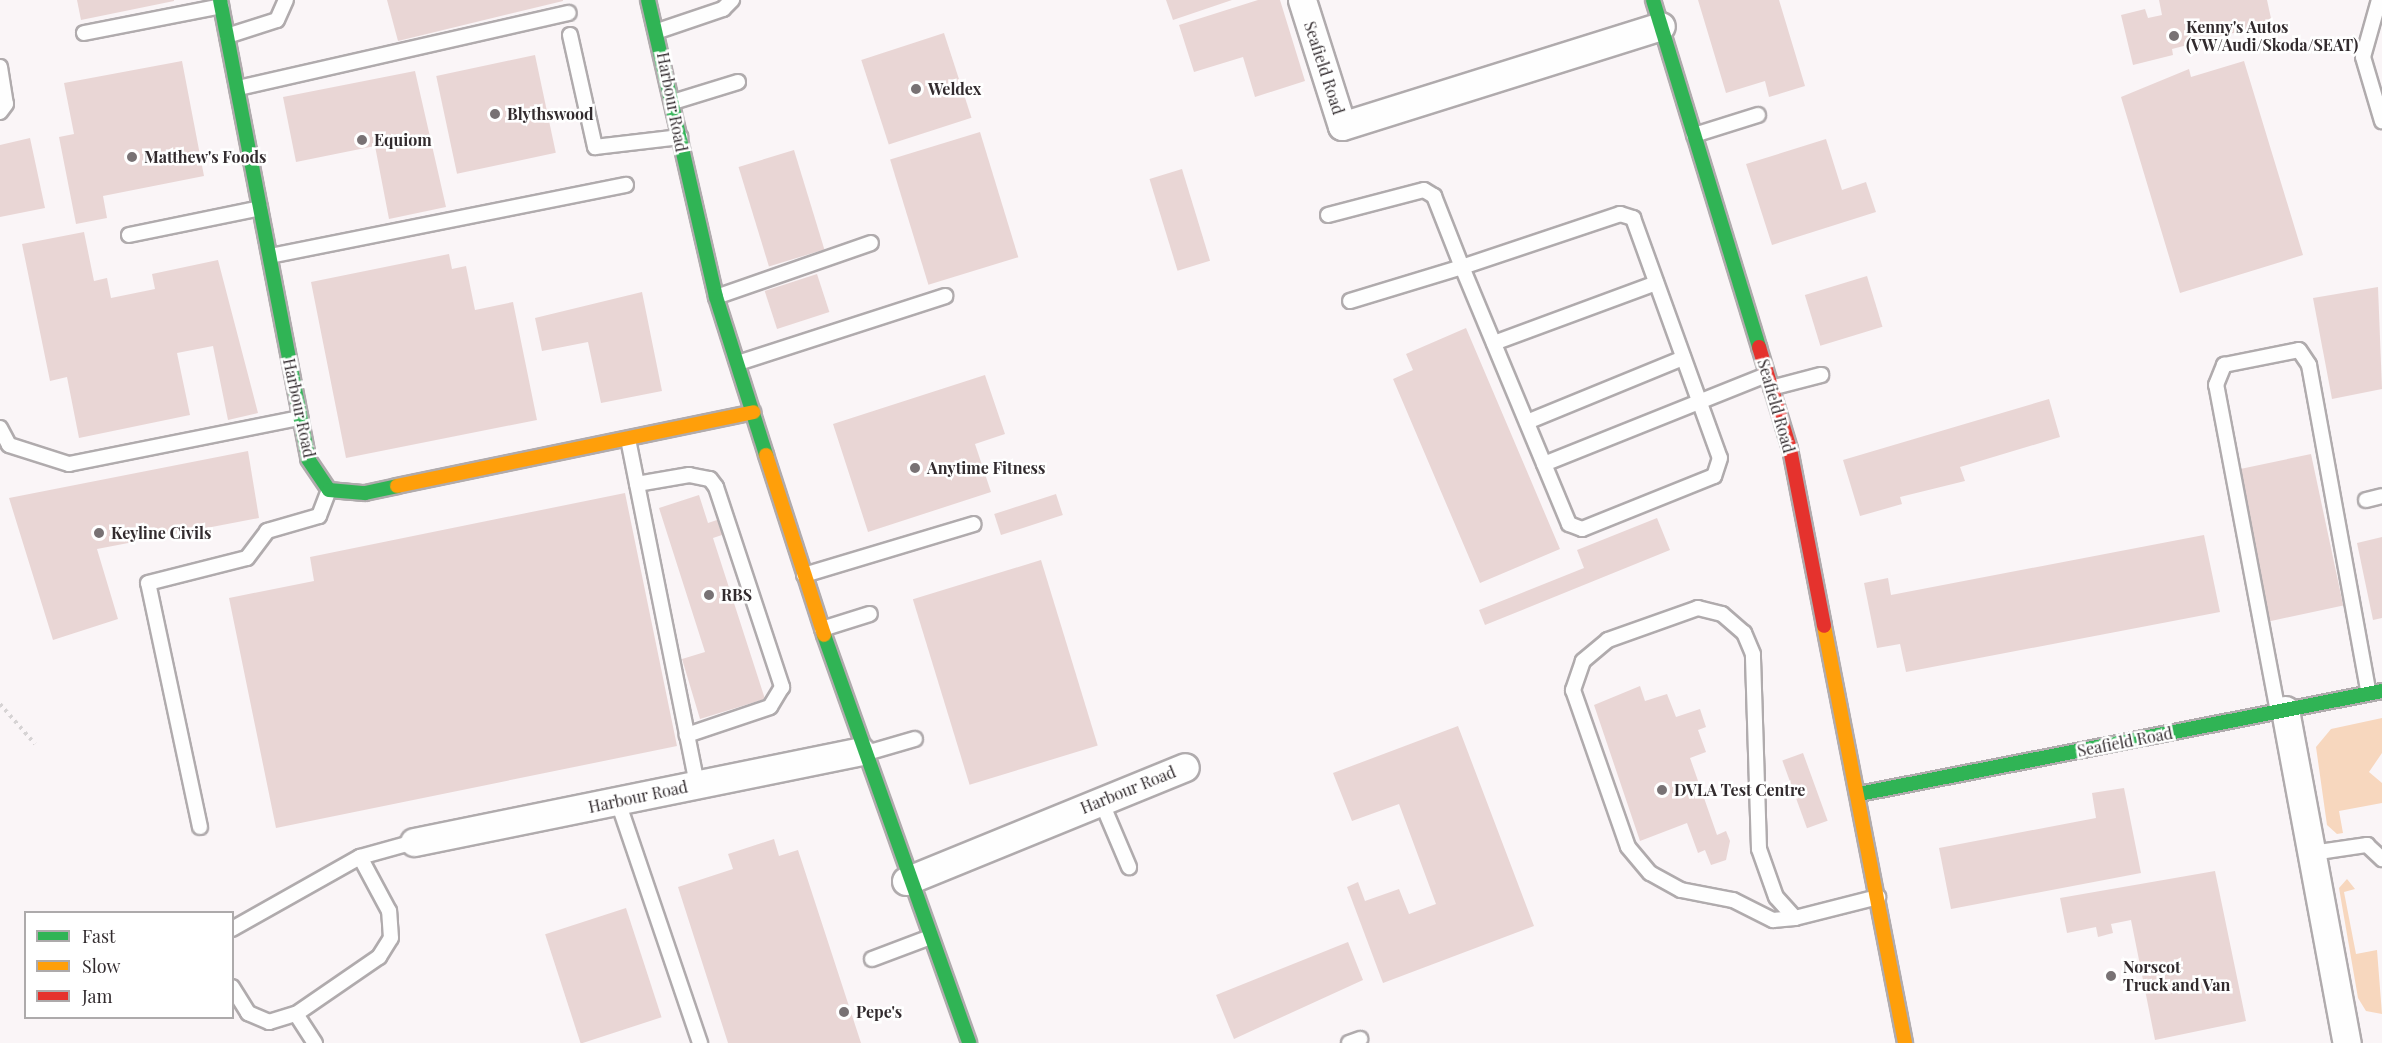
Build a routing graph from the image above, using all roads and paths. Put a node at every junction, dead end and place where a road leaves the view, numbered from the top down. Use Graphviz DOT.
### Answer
graph roads {
  1 [pos="286,0"];
  2 [pos="648,0"];
  3 [pos="732,0"];
  4 [pos="1302,0"];
  5 [pos="1653,0"];
  6 [pos="2379,0"];
  7 [pos="220,3"];
  8 [pos="569,13"];
  9 [pos="1661,26"];
  10 [pos="658,31"];
  11 [pos="84,33"];
  12 [pos="570,35"];
  13 [pos="227,36"];
  14 [pos="0,67"];
  15 [pos="738,82"];
  16 [pos="238,88"];
  17 [pos="673,102"];
  18 [pos="0,112"];
  19 [pos="1758,116"];
  20 [pos="2382,121"];
  21 [pos="1694,135"];
  22 [pos="680,136"];
  23 [pos="626,185"];
  24 [pos="262,208"];
  25 [pos="1328,215"];
  26 [pos="129,236"];
  27 [pos="871,243"];
  28 [pos="270,256"];
  29 [pos="1462,267"];
  30 [pos="1656,283"];
  31 [pos="945,296"];
  32 [pos="716,297"];
  33 [pos="1350,301"];
  34 [pos="1494,344"];
  35 [pos="1683,357"];
  36 [pos="738,363"];
  37 [pos="1821,375"];
  38 [pos="1769,382"];
  39 [pos="1698,398"];
  40 [pos="753,412"];
  41 [pos="300,418"];
  42 [pos="1527,422"];
  43 [pos="0,428"];
  44 [pos="628,439"];
  45 [pos="1544,464"];
  46 [pos="637,484"];
  47 [pos="329,490"];
  48 [pos="2382,496"];
  49 [pos="2366,500"];
  50 [pos="974,524"];
  51 [pos="804,575"];
  52 [pos="870,614"];
  53 [pos="822,629"];
  54 [pos="2375,692"];
  55 [pos="0,704"];
  56 [pos="2281,711"];
  57 [pos="687,735"];
  58 [pos="915,738"];
  59 [pos="35,744"];
  60 [pos="862,753"];
  61 [pos="1185,767"];
  62 [pos="697,784"];
  63 [pos="1859,794"];
  64 [pos="618,801"];
  65 [pos="1101,801"];
  66 [pos="200,827"];
  67 [pos="414,842"];
  68 [pos="2312,853"];
  69 [pos="360,857"];
  70 [pos="2382,859"];
  71 [pos="1129,867"];
  72 [pos="906,881"];
  73 [pos="1879,897"];
  74 [pos="1795,918"];
  75 [pos="234,928"];
  76 [pos="928,938"];
  77 [pos="872,958"];
  78 [pos="234,990"];
  79 [pos="296,1014"];
  80 [pos="315,1043"];
  81 [pos="700,1043"];
  82 [pos="969,1043"];
  83 [pos="1905,1043"];
  84 [pos="2347,1043"];
  1 -- 13 [label="lane"];
  2 -- 10 [label="street, Harbour Road"];
  3 -- 10 [label="lane"];
  4 -- 9 [label="street, Seafield Road"];
  5 -- 9 [label="street, Seafield Road"];
  6 -- 20 [label="lane"];
  7 -- 11 [label="lane"];
  7 -- 13 [label="street, Harbour Road"];
  8 -- 16 [label="lane"];
  9 -- 21 [label="street, Seafield Road"];
  10 -- 17 [label="street, Harbour Road"];
  12 -- 22 [label="lane"];
  13 -- 16 [label="street, Harbour Road"];
  14 -- 18 [label="lane"];
  15 -- 17 [label="lane"];
  16 -- 24 [label="street, Harbour Road"];
  17 -- 22 [label="street, Harbour Road"];
  19 -- 21 [label="lane"];
  21 -- 38 [label="street, Seafield Road"];
  22 -- 32 [label="street, Harbour Road"];
  23 -- 28 [label="lane"];
  24 -- 26 [label="lane"];
  24 -- 28 [label="street, Harbour Road"];
  25 -- 29 [label="lane"];
  27 -- 32 [label="lane"];
  28 -- 41 [label="street, Harbour Road"];
  29 -- 30 [label="lane"];
  29 -- 33 [label="lane"];
  29 -- 34 [label="lane"];
  30 -- 34 [label="lane"];
  30 -- 35 [label="lane"];
  31 -- 36 [label="lane"];
  32 -- 36 [label="street, Harbour Road"];
  34 -- 42 [label="lane"];
  35 -- 39 [label="lane"];
  35 -- 42 [label="lane"];
  36 -- 40 [label="street, Harbour Road"];
  37 -- 38 [label="lane"];
  38 -- 39 [label="lane"];
  38 -- 63 [label="street, Seafield Road"];
  39 -- 45 [label="lane"];
  39 -- 45 [label="lane"];
  40 -- 44 [label="street"];
  40 -- 51 [label="street, Harbour Road"];
  41 -- 43 [label="lane"];
  41 -- 47 [label="street, Harbour Road"];
  42 -- 45 [label="lane"];
  44 -- 46 [label="lane"];
  44 -- 47 [label="street"];
  46 -- 57 [label="lane"];
  46 -- 57 [label="lane"];
  47 -- 66 [label="lane"];
  48 -- 49 [label="lane"];
  50 -- 51 [label="lane"];
  51 -- 53 [label="street, Harbour Road"];
  52 -- 53 [label="lane"];
  53 -- 60 [label="street, Harbour Road"];
  54 -- 56 [label="street, Seafield Road"];
  54 -- 56 [label="lane"];
  55 -- 59 [label="path"];
  56 -- 63 [label="street, Seafield Road"];
  56 -- 68 [label="street"];
  57 -- 62 [label="lane"];
  58 -- 60 [label="lane"];
  60 -- 62 [label="street, Harbour Road"];
  60 -- 72 [label="street, Harbour Road"];
  61 -- 65 [label="street, Harbour Road"];
  62 -- 64 [label="street, Harbour Road"];
  63 -- 73 [label="street, Seafield Road"];
  64 -- 67 [label="street, Harbour Road"];
  64 -- 81 [label="lane"];
  65 -- 71 [label="lane"];
  65 -- 72 [label="street, Harbour Road"];
  67 -- 69 [label="lane"];
  68 -- 70 [label="lane"];
  68 -- 84 [label="street"];
  69 -- 75 [label="lane"];
  69 -- 79 [label="lane"];
  72 -- 76 [label="street, Harbour Road"];
  73 -- 74 [label="lane"];
  73 -- 83 [label="street, Seafield Road"];
  74 -- 74 [label="lane"];
  76 -- 77 [label="lane"];
  76 -- 82 [label="street, Harbour Road"];
  78 -- 79 [label="lane"];
  79 -- 80 [label="lane"];
}
